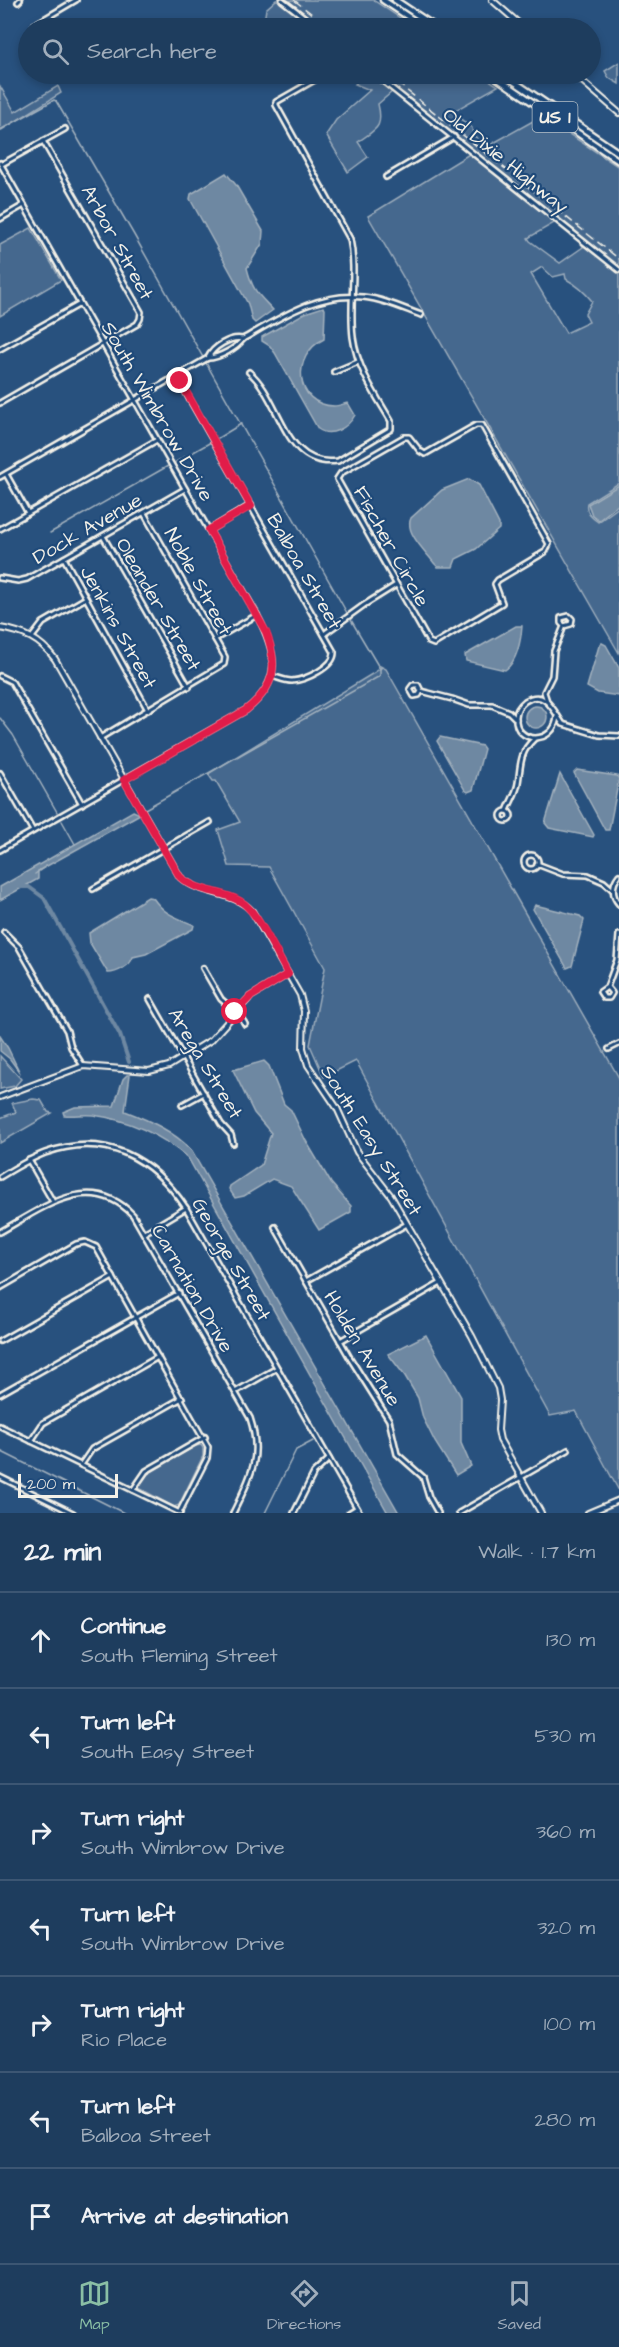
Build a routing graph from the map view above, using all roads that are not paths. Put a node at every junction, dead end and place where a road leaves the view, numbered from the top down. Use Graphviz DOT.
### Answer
graph roads {
  1 [pos="76,0"];
  2 [pos="282,0"];
  3 [pos="383,0"];
  4 [pos="395,0"];
  5 [pos="492,0"];
  6 [pos="46,18"];
  7 [pos="305,18"];
  8 [pos="410,18"];
  9 [pos="422,18"];
  10 [pos="513,18"];
  11 [pos="308,84"];
  12 [pos="387,84"];
  13 [pos="506,84"];
  14 [pos="518,84"];
  15 [pos="586,84"];
  16 [pos="619,113"];
  17 [pos="65,129"];
  18 [pos="454,137"];
  19 [pos="43,141"];
  20 [pos="619,153"];
  21 [pos="619,161"];
  22 [pos="0,164"];
  23 [pos="386,177"];
  24 [pos="24,205"];
  25 [pos="0,219"];
  26 [pos="619,270"];
  27 [pos="353,297"];
  28 [pos="80,304"];
  29 [pos="421,315"];
  30 [pos="243,339"];
  31 [pos="103,344"];
  32 [pos="223,344"];
  33 [pos="0,349"];
  34 [pos="227,351"];
  35 [pos="208,358"];
  36 [pos="358,362"];
  37 [pos="249,372"];
  38 [pos="334,372"];
  39 [pos="177,377"];
  40 [pos="136,400"];
  41 [pos="0,403"];
  42 [pos="158,440"];
  43 [pos="6,474"];
  44 [pos="0,477"];
  45 [pos="185,489"];
  46 [pos="251,506"];
  47 [pos="28,513"];
  48 [pos="144,513"];
  49 [pos="0,529"];
  50 [pos="209,530"];
  51 [pos="103,536"];
  52 [pos="64,558"];
  53 [pos="0,578"];
  54 [pos="396,585"];
  55 [pos="86,598"];
  56 [pos="257,615"];
  57 [pos="564,626"];
  58 [pos="0,628"];
  59 [pos="324,634"];
  60 [pos="33,636"];
  61 [pos="215,639"];
  62 [pos="0,676"];
  63 [pos="272,676"];
  64 [pos="189,687"];
  65 [pos="421,692"];
  66 [pos="544,692"];
  67 [pos="537,698"];
  68 [pos="547,701"];
  69 [pos="518,709"];
  70 [pos="148,710"];
  71 [pos="509,712"];
  72 [pos="557,716"];
  73 [pos="516,719"];
  74 [pos="563,724"];
  75 [pos="555,728"];
  76 [pos="526,736"];
  77 [pos="619,736"];
  78 [pos="100,738"];
  79 [pos="535,738"];
  80 [pos="528,745"];
  81 [pos="0,773"];
  82 [pos="124,780"];
  83 [pos="82,804"];
  84 [pos="507,811"];
  85 [pos="210,822"];
  86 [pos="33,831"];
  87 [pos="163,848"];
  88 [pos="0,850"];
  89 [pos="537,864"];
  90 [pos="618,876"];
  91 [pos="604,882"];
  92 [pos="93,888"];
  93 [pos="613,890"];
  94 [pos="619,904"];
  95 [pos="4,932"];
  96 [pos="619,935"];
  97 [pos="203,968"];
  98 [pos="288,974"];
  99 [pos="607,987"];
  100 [pos="150,999"];
  101 [pos="235,1012"];
  102 [pos="245,1024"];
  103 [pos="619,1044"];
  104 [pos="609,1049"];
  105 [pos="184,1058"];
  106 [pos="82,1066"];
  107 [pos="204,1093"];
  108 [pos="0,1097"];
  109 [pos="182,1105"];
  110 [pos="233,1143"];
  111 [pos="29,1160"];
  112 [pos="0,1176"];
  113 [pos="53,1202"];
  114 [pos="186,1208"];
  115 [pos="407,1224"];
  116 [pos="275,1227"];
  117 [pos="0,1232"];
  118 [pos="144,1233"];
  119 [pos="113,1277"];
  120 [pos="306,1281"];
  121 [pos="441,1283"];
  122 [pos="0,1288"];
  123 [pos="179,1293"];
  124 [pos="136,1317"];
  125 [pos="0,1341"];
  126 [pos="340,1341"];
  127 [pos="158,1357"];
  128 [pos="277,1368"];
  129 [pos="235,1392"];
  130 [pos="0,1394"];
  131 [pos="182,1398"];
  132 [pos="0,1426"];
  133 [pos="205,1437"];
  134 [pos="31,1441"];
  135 [pos="568,1450"];
  136 [pos="329,1459"];
  137 [pos="81,1465"];
  138 [pos="0,1477"];
  139 [pos="521,1477"];
  140 [pos="132,1490"];
  141 [pos="619,1500"];
  142 [pos="357,1508"];
  143 [pos="73,1513"];
  144 [pos="180,1513"];
  145 [pos="233,1513"];
  146 [pos="294,1513"];
  147 [pos="349,1513"];
  148 [pos="360,1513"];
  149 [pos="438,1513"];
  150 [pos="459,1513"];
  151 [pos="541,1513"];
  152 [pos="588,1513"];
  1 -- 6 [label="street"];
  2 -- 7 [label="street"];
  3 -- 8 [label="main road"];
  4 -- 9 [label="main road"];
  5 -- 10 [label="street"];
  11 -- 27 [label="street"];
  12 -- 18 [label="street, Old Dixie Highway"];
  13 -- 21 [label="main road, US 1"];
  14 -- 20 [label="main road, US 1"];
  15 -- 16 [label="street"];
  17 -- 19 [label="street"];
  18 -- 23 [label="street"];
  18 -- 26 [label="street, Old Dixie Highway"];
  19 -- 22 [label="street"];
  19 -- 31 [label="street, Arbor Street"];
  22 -- 24 [label="street, South Wimbrow Drive"];
  24 -- 25 [label="street"];
  24 -- 28 [label="street, South Wimbrow Drive"];
  27 -- 29 [label="street"];
  27 -- 30 [label="street"];
  27 -- 36 [label="street"];
  28 -- 31 [label="street, South Wimbrow Drive"];
  28 -- 33 [label="street"];
  30 -- 32 [label="street"];
  30 -- 34 [label="street"];
  31 -- 40 [label="street, South Wimbrow Drive"];
  31 -- 41 [label="street, Arbor Street"];
  32 -- 34 [label="street"];
  32 -- 35 [label="street"];
  34 -- 35 [label="street"];
  35 -- 39 [label="street"];
  36 -- 37 [label="street"];
  36 -- 38 [label="street"];
  39 -- 40 [label="street"];
  39 -- 46 [label="street, Balboa Street"];
  40 -- 42 [label="street, South Wimbrow Drive"];
  40 -- 43 [label="street"];
  42 -- 45 [label="street, South Wimbrow Drive"];
  42 -- 47 [label="street"];
  43 -- 44 [label="street"];
  43 -- 47 [label="street"];
  45 -- 48 [label="street, Dock Avenue"];
  45 -- 50 [label="street, South Wimbrow Drive"];
  46 -- 50 [label="street"];
  46 -- 59 [label="street, Balboa Street"];
  47 -- 49 [label="street"];
  48 -- 51 [label="street, Dock Avenue"];
  48 -- 61 [label="street, Noble Street"];
  50 -- 56 [label="street, South Wimbrow Drive"];
  51 -- 52 [label="street, Dock Avenue"];
  51 -- 64 [label="street, Oleander Street"];
  52 -- 53 [label="street, Dock Avenue"];
  52 -- 55 [label="street, Jenkins Street"];
  54 -- 54 [label="street, Fischer Circle"];
  54 -- 59 [label="street"];
  55 -- 60 [label="street"];
  55 -- 70 [label="street, Jenkins Street"];
  56 -- 61 [label="street"];
  56 -- 63 [label="street, South Wimbrow Drive"];
  57 -- 66 [label="street"];
  58 -- 60 [label="street"];
  59 -- 63 [label="street, Balboa Street"];
  60 -- 78 [label="street, South Easy Street"];
  61 -- 64 [label="street, Noble Street"];
  62 -- 83 [label="street"];
  63 -- 82 [label="street"];
  64 -- 70 [label="street"];
  65 -- 71 [label="street"];
  66 -- 67 [label="street"];
  66 -- 68 [label="street"];
  67 -- 68 [label="street"];
  67 -- 69 [label="street"];
  68 -- 72 [label="street"];
  69 -- 71 [label="street"];
  69 -- 73 [label="street"];
  70 -- 78 [label="street"];
  71 -- 73 [label="street"];
  72 -- 74 [label="street"];
  72 -- 75 [label="street"];
  73 -- 76 [label="street"];
  74 -- 75 [label="street"];
  74 -- 77 [label="street"];
  75 -- 79 [label="street"];
  76 -- 79 [label="street"];
  76 -- 80 [label="street"];
  78 -- 82 [label="street, South Easy Street"];
  79 -- 80 [label="street"];
  80 -- 84 [label="street"];
  81 -- 86 [label="street"];
  82 -- 83 [label="street"];
  82 -- 87 [label="street, South Easy Street"];
  83 -- 86 [label="street"];
  85 -- 87 [label="street"];
  86 -- 88 [label="street"];
  87 -- 92 [label="street"];
  87 -- 98 [label="street, South Easy Street"];
  89 -- 89 [label="street"];
  89 -- 91 [label="street"];
  90 -- 91 [label="street"];
  90 -- 93 [label="street"];
  91 -- 93 [label="street"];
  93 -- 94 [label="street"];
  95 -- 106 [label="street"];
  96 -- 99 [label="street"];
  97 -- 101 [label="street"];
  98 -- 101 [label="street"];
  98 -- 115 [label="street, South Easy Street"];
  100 -- 105 [label="street, Arega Street"];
  101 -- 102 [label="street"];
  101 -- 105 [label="street"];
  103 -- 104 [label="street"];
  105 -- 106 [label="street"];
  105 -- 107 [label="street, Arega Street"];
  106 -- 108 [label="street"];
  107 -- 109 [label="street"];
  107 -- 110 [label="street, Arega Street"];
  111 -- 112 [label="street, George Street"];
  111 -- 113 [label="street"];
  111 -- 114 [label="street, George Street"];
  113 -- 117 [label="street, Carnation Drive"];
  113 -- 118 [label="street, Carnation Drive"];
  114 -- 118 [label="street"];
  114 -- 128 [label="street, George Street"];
  115 -- 120 [label="street"];
  115 -- 121 [label="street, South Easy Street"];
  116 -- 120 [label="street, Holden Avenue"];
  118 -- 123 [label="street, Carnation Drive"];
  119 -- 122 [label="street"];
  119 -- 124 [label="street"];
  119 -- 125 [label="street"];
  120 -- 126 [label="street, Holden Avenue"];
  121 -- 126 [label="street"];
  121 -- 139 [label="street, South Easy Street"];
  123 -- 124 [label="street"];
  123 -- 129 [label="street, Carnation Drive"];
  124 -- 127 [label="street"];
  124 -- 130 [label="street"];
  126 -- 149 [label="street, Holden Avenue"];
  127 -- 131 [label="street"];
  127 -- 134 [label="street"];
  128 -- 129 [label="street"];
  128 -- 136 [label="street, George Street"];
  129 -- 145 [label="street, Carnation Drive"];
  131 -- 133 [label="street"];
  131 -- 137 [label="street"];
  132 -- 134 [label="street"];
  133 -- 140 [label="street"];
  133 -- 144 [label="street"];
  134 -- 137 [label="street"];
  135 -- 139 [label="street"];
  136 -- 142 [label="street, George Street"];
  136 -- 146 [label="street"];
  137 -- 140 [label="street"];
  138 -- 143 [label="street"];
  139 -- 150 [label="street"];
  139 -- 151 [label="street, South Easy Street"];
  140 -- 144 [label="street"];
  141 -- 152 [label="street"];
  142 -- 147 [label="street"];
  142 -- 148 [label="street, George Street"];
}
